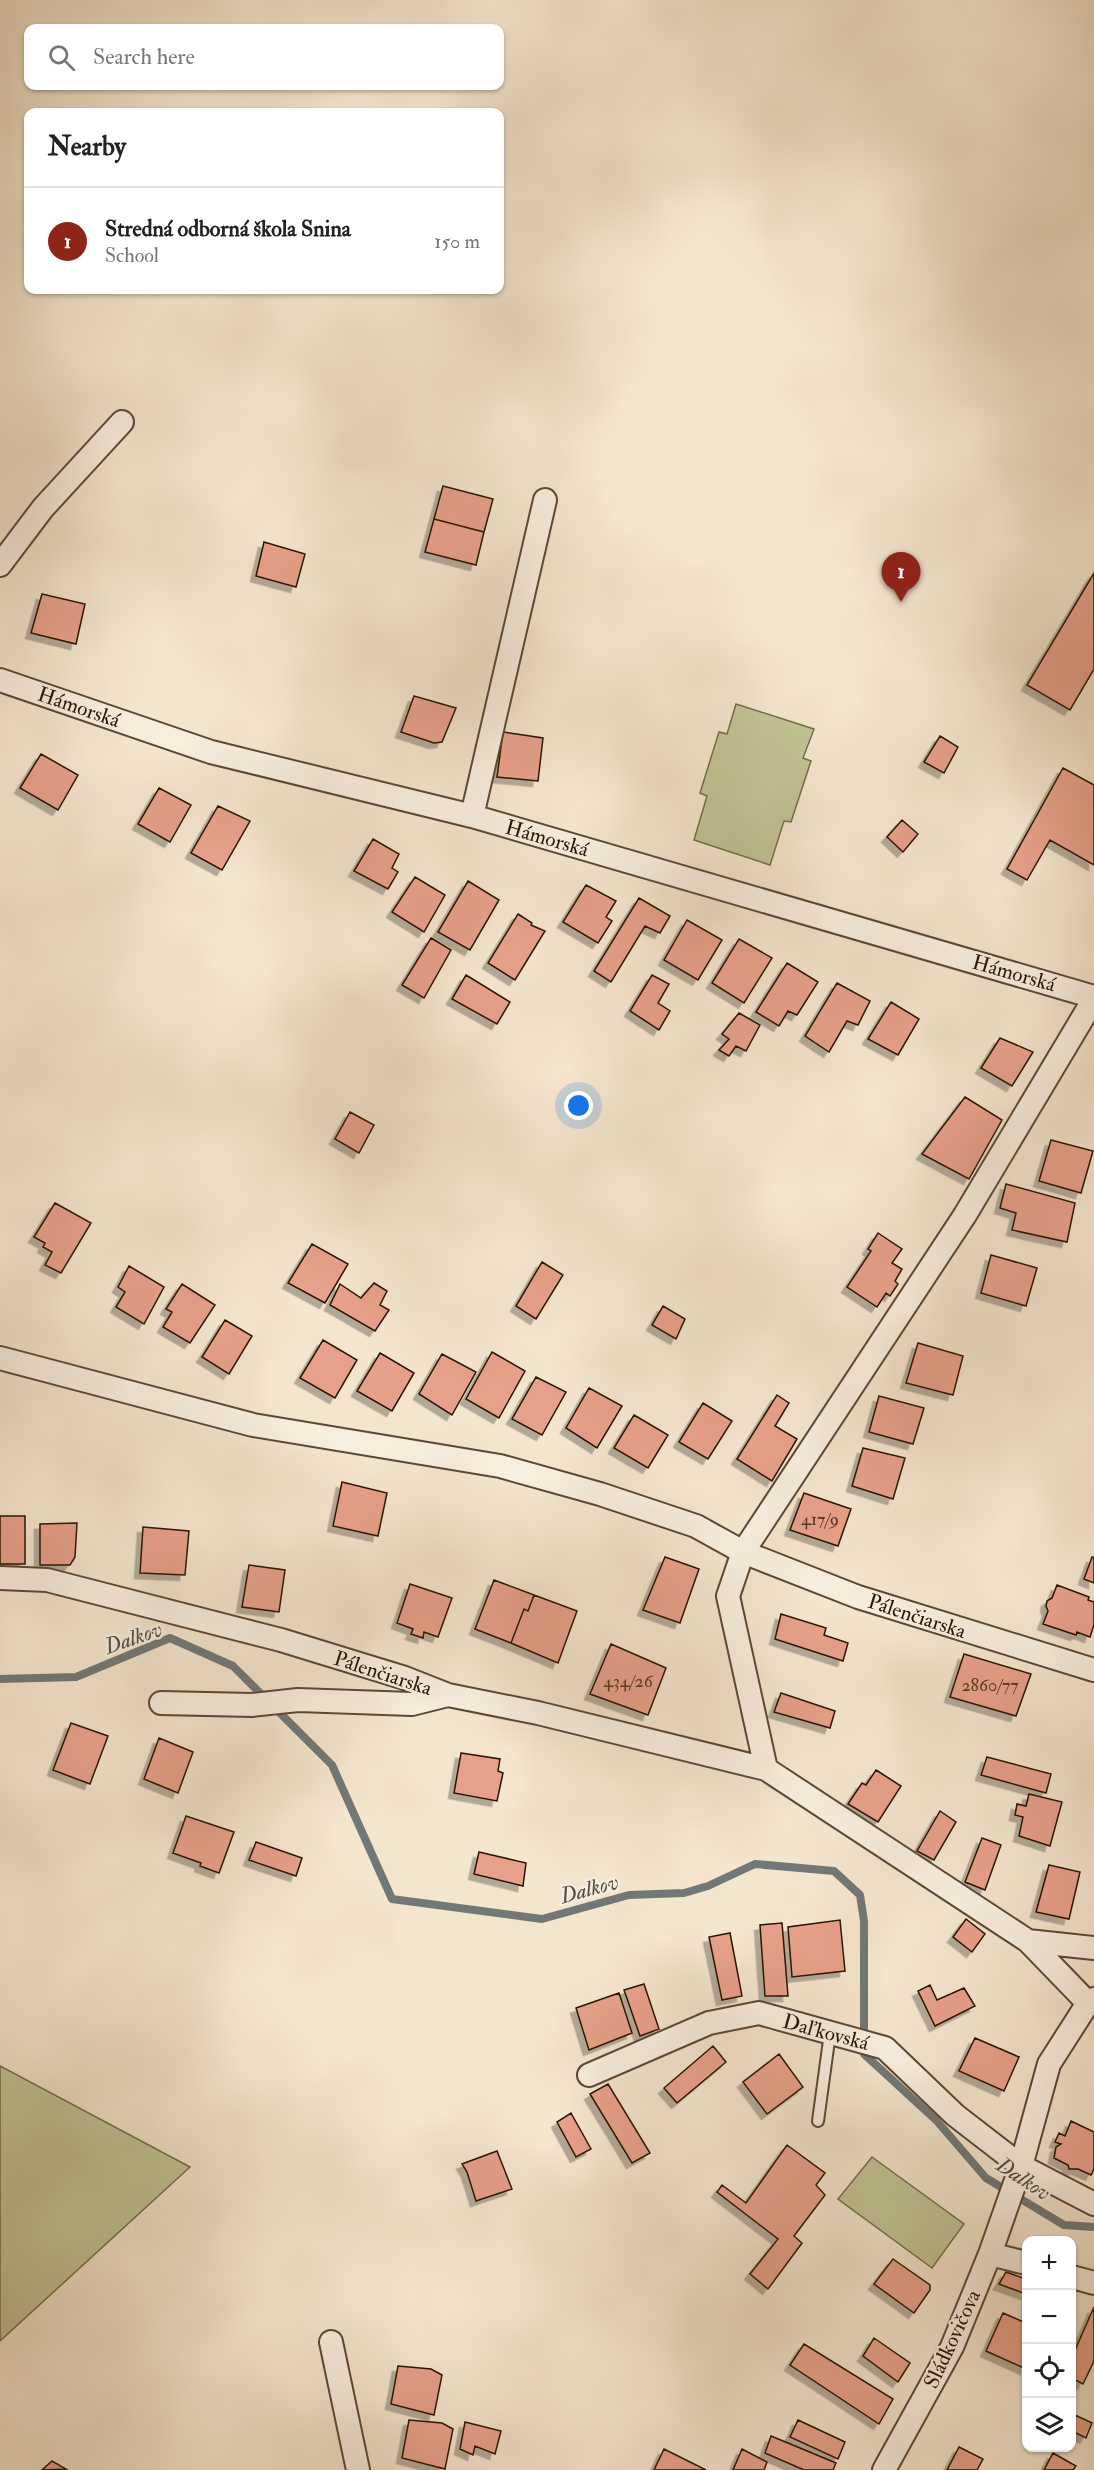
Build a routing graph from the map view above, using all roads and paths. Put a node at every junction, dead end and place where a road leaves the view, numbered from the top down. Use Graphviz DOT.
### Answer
graph roads {
  1 [pos="122,422"];
  2 [pos="545,500"];
  3 [pos="0,565"];
  4 [pos="0,680"];
  5 [pos="472,816"];
  6 [pos="1094,998"];
  7 [pos="0,1358"];
  8 [pos="743,1552"];
  9 [pos="0,1578"];
  10 [pos="1094,1670"];
  11 [pos="448,1695"];
  12 [pos="161,1703"];
  13 [pos="766,1769"];
  14 [pos="1028,1941"];
  15 [pos="1094,1948"];
  16 [pos="1091,2001"];
  17 [pos="839,2036"];
  18 [pos="589,2075"];
  19 [pos="818,2121"];
  20 [pos="1019,2173"];
  21 [pos="1094,2204"];
  22 [pos="990,2254"];
  23 [pos="1022,2263"];
  24 [pos="1076,2278"];
  25 [pos="1094,2283"];
  26 [pos="331,2342"];
  27 [pos="358,2470"];
  28 [pos="884,2470"];
  1 -- 3 [label="street"];
  2 -- 5 [label="street"];
  4 -- 5 [label="street, Hámorská"];
  5 -- 6 [label="street, Hámorská"];
  6 -- 8 [label="street"];
  7 -- 8 [label="street, Pálenčiarska"];
  8 -- 10 [label="street, Pálenčiarska"];
  8 -- 13 [label="street"];
  9 -- 11 [label="street, Pálenčiarska"];
  11 -- 12 [label="street"];
  11 -- 13 [label="street, Pálenčiarska"];
  13 -- 14 [label="street, Pálenčiarska"];
  14 -- 15 [label="street, Pálenčiarska"];
  14 -- 16 [label="street, Pálenčiarska"];
  16 -- 20 [label="street"];
  17 -- 18 [label="street, Daľkovská"];
  17 -- 19 [label="lane"];
  17 -- 20 [label="street, Daľkovská"];
  20 -- 21 [label="street, Daľkovská"];
  20 -- 22 [label="street, Sládkovičova"];
  22 -- 23 [label="street"];
  22 -- 28 [label="street, Sládkovičova"];
  24 -- 25 [label="street"];
  26 -- 27 [label="street"];
}
